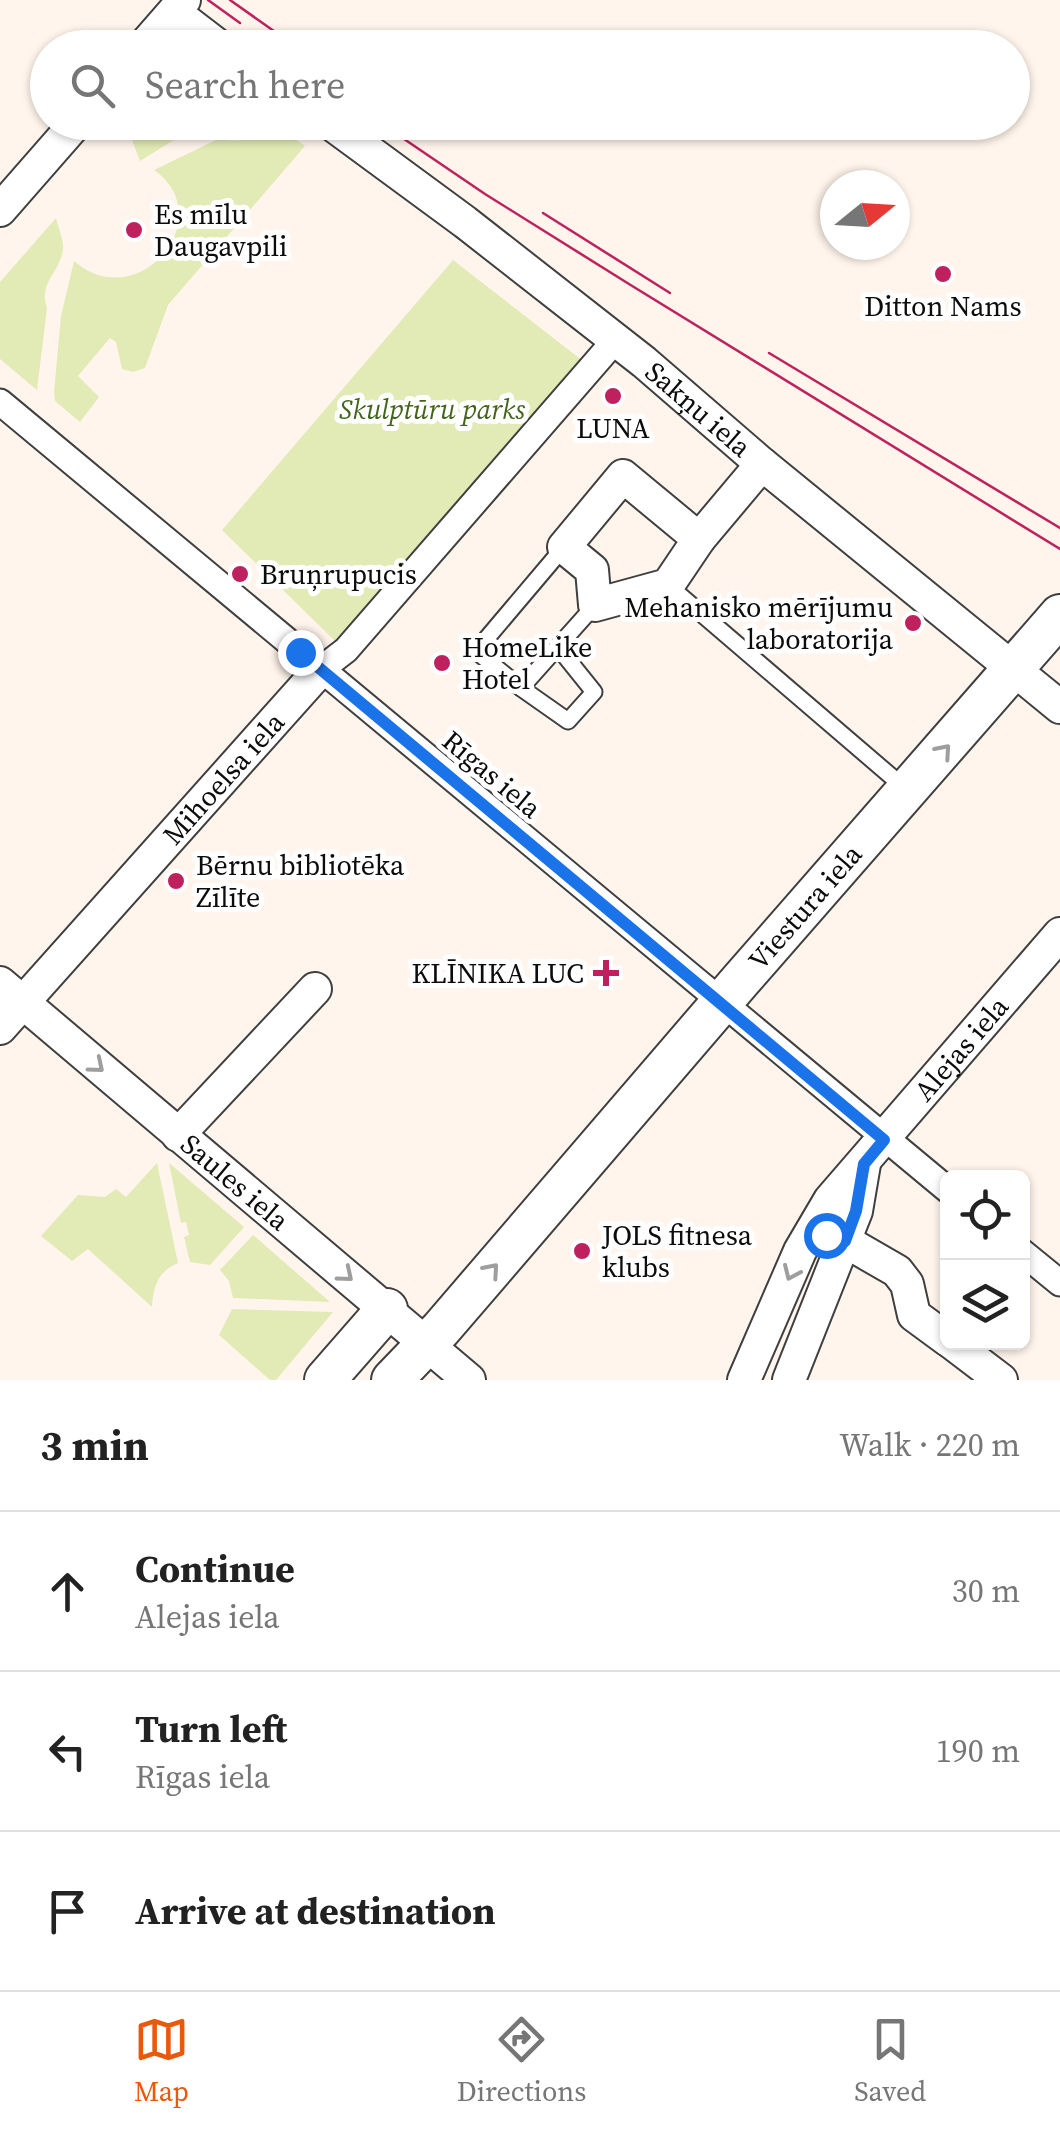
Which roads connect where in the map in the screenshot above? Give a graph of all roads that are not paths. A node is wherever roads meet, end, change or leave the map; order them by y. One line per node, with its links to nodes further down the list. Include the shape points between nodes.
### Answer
1 (179, 6): 2 (street); 3 (street)
2 (158, 30)
3 (203, 30)
4 (61, 140): 6 (street)
5 (353, 140): 9 (street, Sakņu iela, via 644,362)
6 (0, 210)
7 (605, 352): 16 (street, Mihoelsa iela, via 346,650)
8 (0, 402): 16 (street, Rīgas iela)
9 (762, 464): 10 (street); 17 (street, Sakņu iela)
10 (699, 539): 11 (street, via 623,476); 12 (street)
11 (564, 547): 13 (street, via 592,570); 18 (lane, via 476,651)
12 (668, 585): 13 (street); 20 (lane)
13 (595, 605): 15 (lane)
14 (1060, 615): 17 (street, Viestura iela)
15 (557, 646): 18 (lane); 18 (lane, via 594,692 568,721)
16 (320, 670): 23 (street, Mihoelsa iela); 24 (street, Rīgas iela)
17 (1014, 670): 19 (street, Sakņu iela); 20 (street, Viestura iela, one-way to 17)
18 (521, 688)
19 (1060, 706)
20 (909, 791): 24 (street, Viestura iela)
21 (1060, 934): 27 (street, Alejas iela)
22 (315, 988): 26 (street)
23 (12, 993): 25 (street, Mihoelsa iela); 26 (street, Saules iela, one-way to 26)
24 (720, 1004): 27 (street, Rīgas iela); 34 (street, Viestura iela, one-way to 24)
25 (0, 1028)
26 (178, 1136): 32 (street, Saules iela, one-way to 32)
27 (874, 1152): 28 (street, Rīgas iela); 29 (street, via 856,1211); 39 (street, Alejas iela, one-way to 39, via 830,1200 800,1250)
28 (940, 1186)
29 (836, 1238): 33 (street, via 897,1271 914,1314); 40 (street)
30 (1030, 1259): 31 (street)
31 (1060, 1283)
32 (387, 1309): 34 (street, Saules iela); 36 (street)
33 (940, 1334)
34 (428, 1343): 37 (street, Viestura iela); 38 (street, Saules iela)
35 (961, 1350): 41 (street)
36 (325, 1380)
37 (392, 1380)
38 (470, 1380)
39 (744, 1380)
40 (789, 1380)
41 (1001, 1380)

